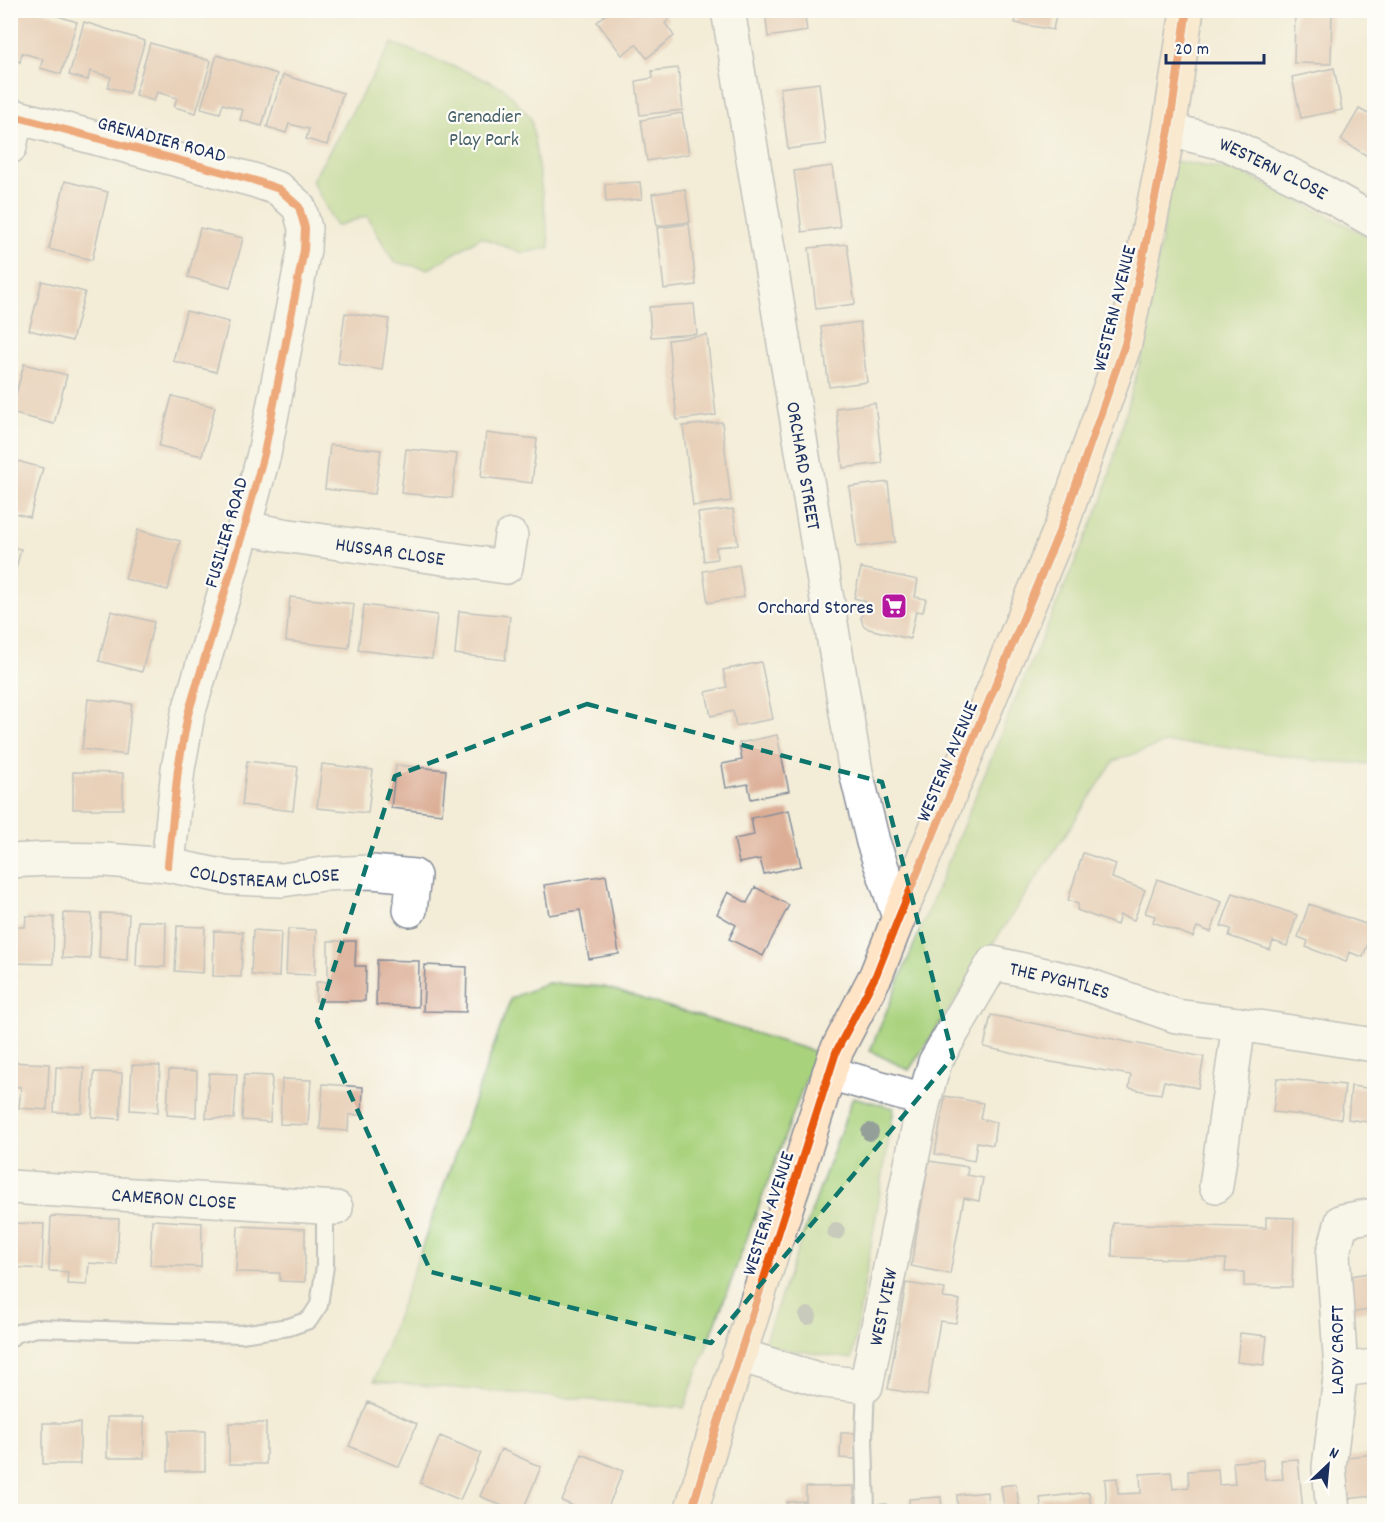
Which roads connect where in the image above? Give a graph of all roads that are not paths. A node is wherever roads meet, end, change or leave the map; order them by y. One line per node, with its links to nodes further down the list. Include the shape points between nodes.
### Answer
1 (728, 10): 12 (street, ORCHARD STREET, via 856,772 873,842)
2 (1187, 10): 4 (street, WESTERN AVENUE)
3 (12, 126): 5 (street, GRENADIER ROAD, via 253,180 279,189)
4 (1168, 130): 6 (street, WESTERN CLOSE, via 1228,144); 12 (street, WESTERN AVENUE, via 1125,344 1062,525)
5 (299, 207): 7 (street, FUSILIER ROAD, via 305,228 304,250 264,454)
6 (1374, 222)
7 (244, 528): 8 (street, HUSSAR CLOSE, via 506,567); 10 (street, FUSILIER ROAD, via 188,714)
8 (510, 536)
9 (10, 861): 10 (street, COLDSTREAM CLOSE, via 106,860)
10 (168, 866): 11 (street, COLDSTREAM CLOSE, via 231,878 282,880 372,872 414,876)
11 (410, 910)
12 (899, 917): 15 (street, WESTERN AVENUE)
13 (1239, 1024): 14 (street, THE PYGHTLES); 16 (street, THE PYGHTLES, via 1176,1016 1085,984 993,963 935,1062); 17 (street)
14 (1374, 1045)
15 (829, 1073): 16 (street); 22 (street, WESTERN AVENUE)
16 (924, 1100): 25 (street, WEST VIEW)
17 (1216, 1186)
18 (10, 1187): 19 (street, CAMERON CLOSE)
19 (331, 1208): 21 (lane, via 319,1305 309,1320 289,1328 241,1334 37,1328 14,1334)
20 (1374, 1215): 24 (street, LADY CROFT, via 1342,1221 1333,1254)
21 (10, 1339)
22 (739, 1355): 25 (street, via 824,1381); 26 (street, WESTERN AVENUE)
23 (1374, 1366): 24 (street)
24 (1341, 1370): 28 (street, LADY CROFT, via 1329,1467)
25 (866, 1386): 27 (lane)
26 (691, 1512)
27 (866, 1512)
28 (1333, 1512)

